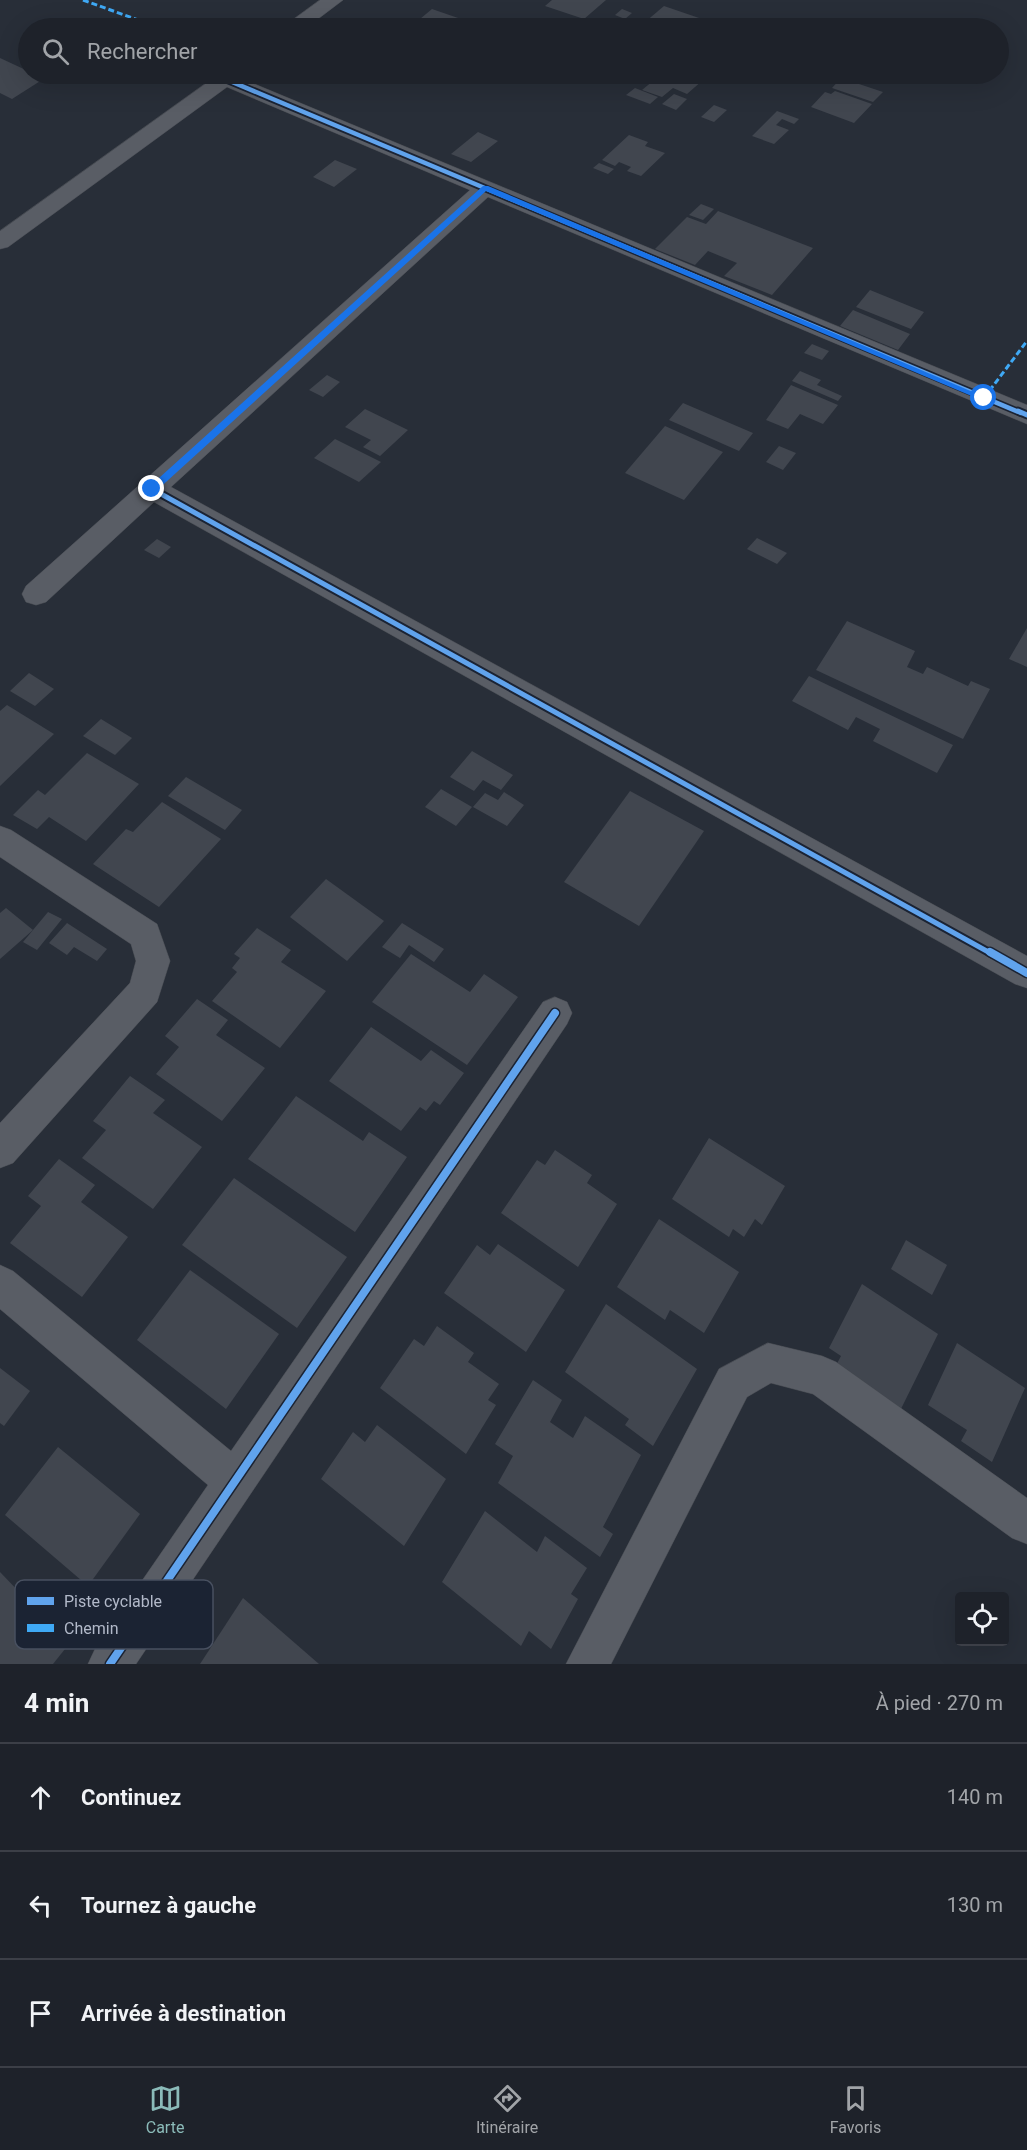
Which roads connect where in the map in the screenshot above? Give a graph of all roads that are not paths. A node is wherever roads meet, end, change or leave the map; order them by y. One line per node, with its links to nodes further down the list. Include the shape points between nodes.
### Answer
1 (333, 0): 2 (street)
2 (308, 18)
3 (218, 84): 6 (street)
4 (247, 84): 5 (street)
5 (485, 188): 7 (street); 8 (street)
6 (0, 242)
7 (1027, 416)
8 (152, 489): 9 (street); 11 (street)
9 (36, 594)
10 (0, 840): 13 (street, via 145,935 153,961 146,991)
11 (1027, 973)
12 (555, 1013): 15 (street)
13 (0, 1150)
14 (0, 1284): 15 (street)
15 (234, 1480): 17 (street)
16 (1027, 1523): 20 (street, via 822,1376 768,1363 733,1383)
17 (167, 1580)
18 (120, 1649): 19 (street)
19 (110, 1664)
20 (588, 1664)

